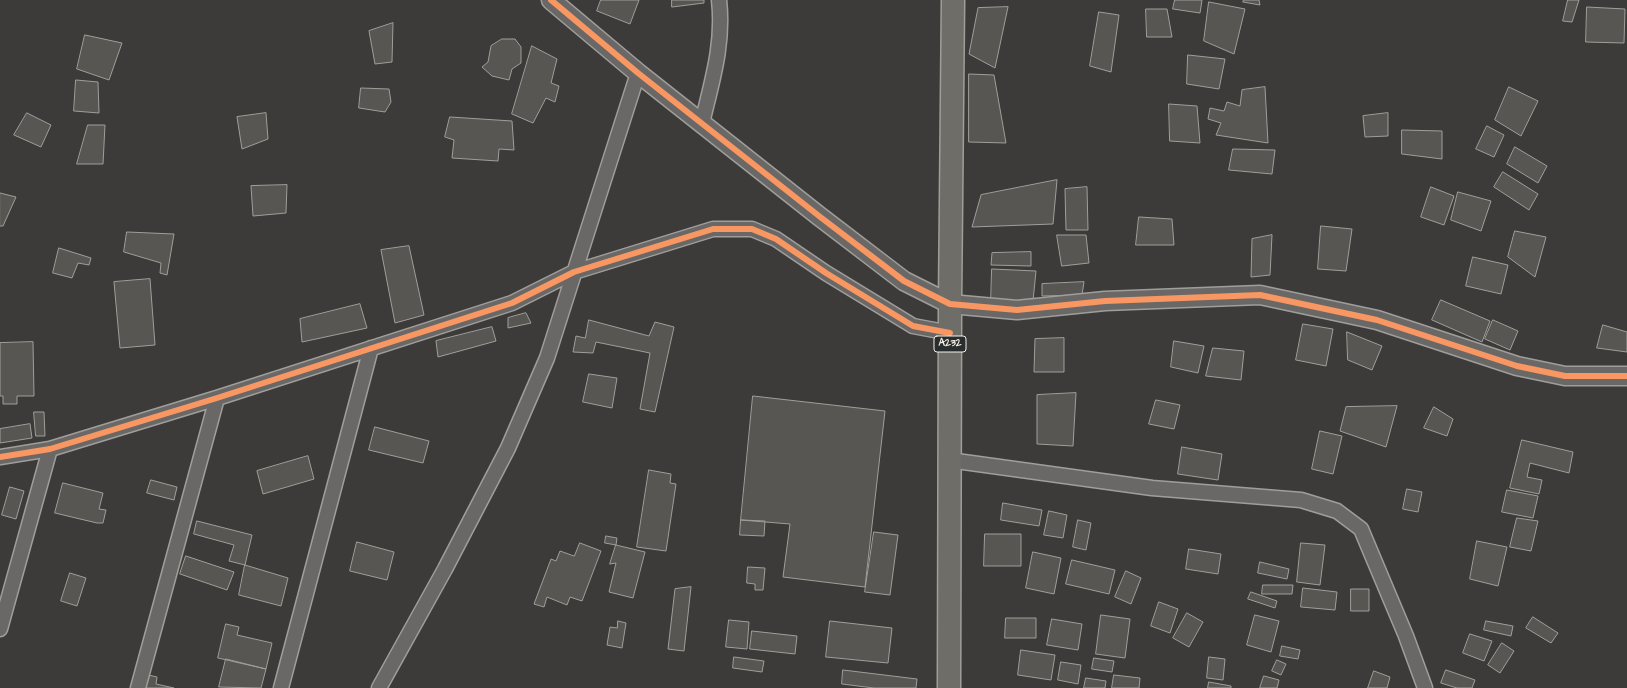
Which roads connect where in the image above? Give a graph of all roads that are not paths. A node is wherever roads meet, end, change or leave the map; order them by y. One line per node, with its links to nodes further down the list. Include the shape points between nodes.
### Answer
1 (551, 0): 4 (street)
2 (719, 0): 5 (street, via 721,21 718,62)
3 (956, 1): 7 (main road, A232)
4 (638, 72): 5 (street); 6 (street)
5 (702, 123): 7 (street, via 904,281)
6 (574, 272): 8 (street, via 713,229 752,229 776,239 913,326); 9 (street, via 512,303); 18 (street, via 547,358 508,448)
7 (950, 304): 8 (main road, A232); 10 (street, via 1017,310 1105,302 1260,295 1377,320 1517,366 1565,376)
8 (950, 333): 14 (main road, A232)
9 (371, 348): 11 (street); 17 (street)
10 (1627, 376)
11 (217, 398): 12 (street); 16 (street)
12 (50, 449): 13 (street); 15 (street)
13 (0, 457)
14 (949, 460): 19 (main road, A232); 20 (street, via 1152,488 1301,500 1337,511 1361,529)
15 (0, 629)
16 (138, 688)
17 (282, 688)
18 (380, 688)
19 (948, 688)
20 (1425, 688)

